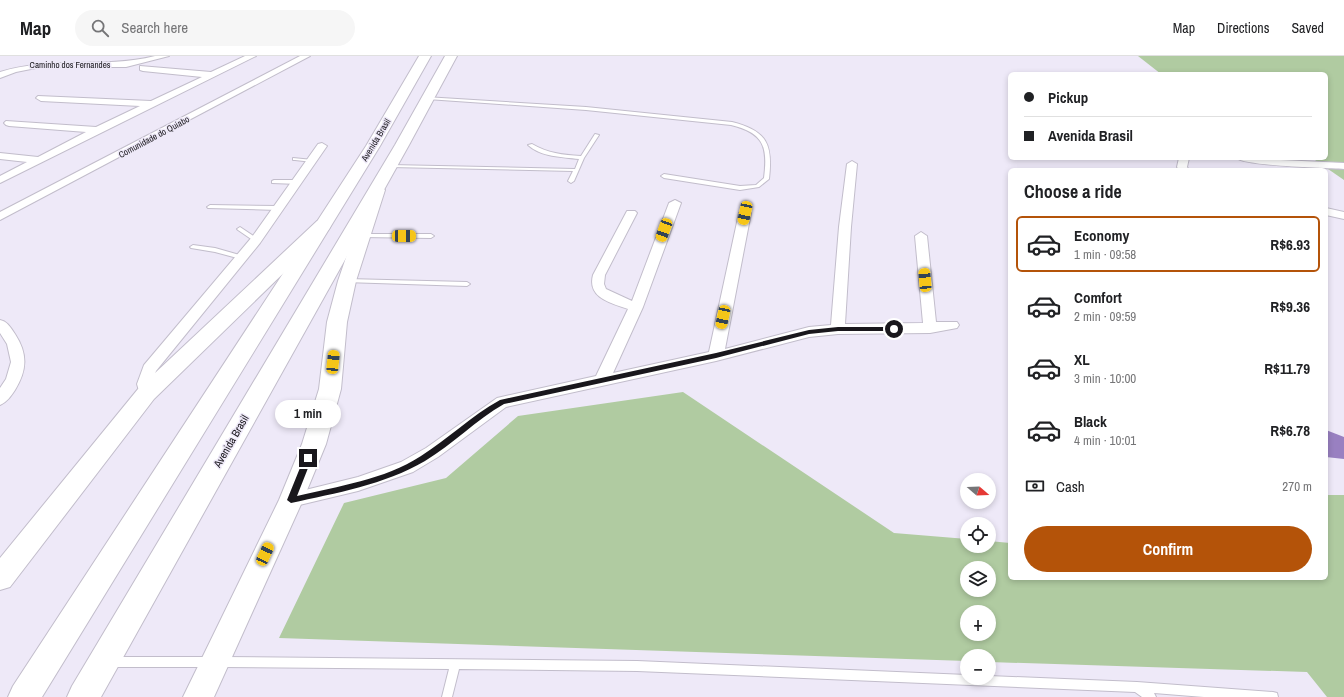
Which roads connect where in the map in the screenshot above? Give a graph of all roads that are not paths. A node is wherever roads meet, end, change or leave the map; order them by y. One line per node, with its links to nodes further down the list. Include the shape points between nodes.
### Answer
1 (165, 56): 7 (street, Caminho dos Fernandes, via 116,65 25,66)
2 (252, 56): 8 (street)
3 (306, 56): 39 (street, Comunidade do Quiabo)
4 (425, 56): 40 (highway, Avenida Brasil)
5 (451, 56): 10 (highway, Avenida Brasil)
6 (143, 68): 8 (street)
7 (0, 75)
8 (213, 75): 11 (street)
9 (41, 98): 11 (street)
10 (427, 98): 26 (highway, Avenida Brasil); 27 (lane, via 619,111 732,124 756,133 766,147 766,179 757,186 740,188)
11 (153, 104): 13 (street)
12 (8, 124): 13 (street)
13 (98, 130): 20 (street)
14 (597, 135): 18 (lane)
15 (530, 145): 18 (lane, via 549,155)
16 (322, 146): 22 (street)
17 (0, 156): 20 (street)
18 (582, 158): 25 (lane)
19 (295, 159): 22 (lane)
20 (40, 160): 28 (street)
21 (1255, 160): 24 (street)
22 (312, 161): 31 (street)
23 (852, 164): 54 (street)
24 (1344, 166)
25 (575, 170): 26 (lane); 29 (lane)
26 (384, 176): 42 (street, Avenida Brasil); 61 (highway, Avenida Brasil)
27 (664, 176)
28 (0, 180)
29 (571, 181)
30 (274, 182): 31 (lane)
31 (298, 182): 34 (street)
32 (675, 203): 50 (street)
33 (210, 206): 34 (lane)
34 (278, 208): 45 (street)
35 (1328, 212): 38 (street)
36 (631, 213): 50 (street, via 599,275 597,284 600,291 608,296)
37 (745, 213): 55 (street)
38 (1344, 216)
39 (0, 217)
40 (325, 223): 57 (street, Avenida Brasil); 65 (highway, Avenida Brasil)
41 (240, 229): 45 (lane)
42 (363, 236): 43 (lane); 48 (street, Avenida Brasil)
43 (431, 236)
44 (921, 236): 53 (street)
45 (256, 240): 47 (street)
46 (193, 247): 47 (lane)
47 (242, 257): 57 (street, via 149,369 144,378)
48 (346, 282): 49 (lane); 59 (street, Avenida Brasil, via 330,389 314,444)
49 (467, 284)
50 (636, 307): 56 (street)
51 (0, 324): 58 (street, via 17,350 19,364 12,385)
52 (952, 325): 53 (street)
53 (930, 328): 54 (street)
54 (838, 329): 55 (street, via 809,332)
55 (716, 356): 56 (street)
56 (602, 380): 59 (street, via 502,402 423,458 402,469 365,483)
57 (146, 394): 60 (street, Avenida Brasil)
58 (0, 399)
59 (291, 500): 62 (street, Avenida Brasil)
60 (0, 578)
61 (103, 662): 62 (lane); 66 (highway, Avenida Brasil)
62 (214, 662): 63 (lane); 67 (street, Avenida Brasil)
63 (455, 664): 64 (lane, via 637,666); 68 (lane)
64 (1137, 687): 69 (lane); 70 (lane)
65 (24, 697)
66 (83, 697)
67 (198, 697)
68 (447, 697)
69 (1151, 697)
70 (1273, 697)

